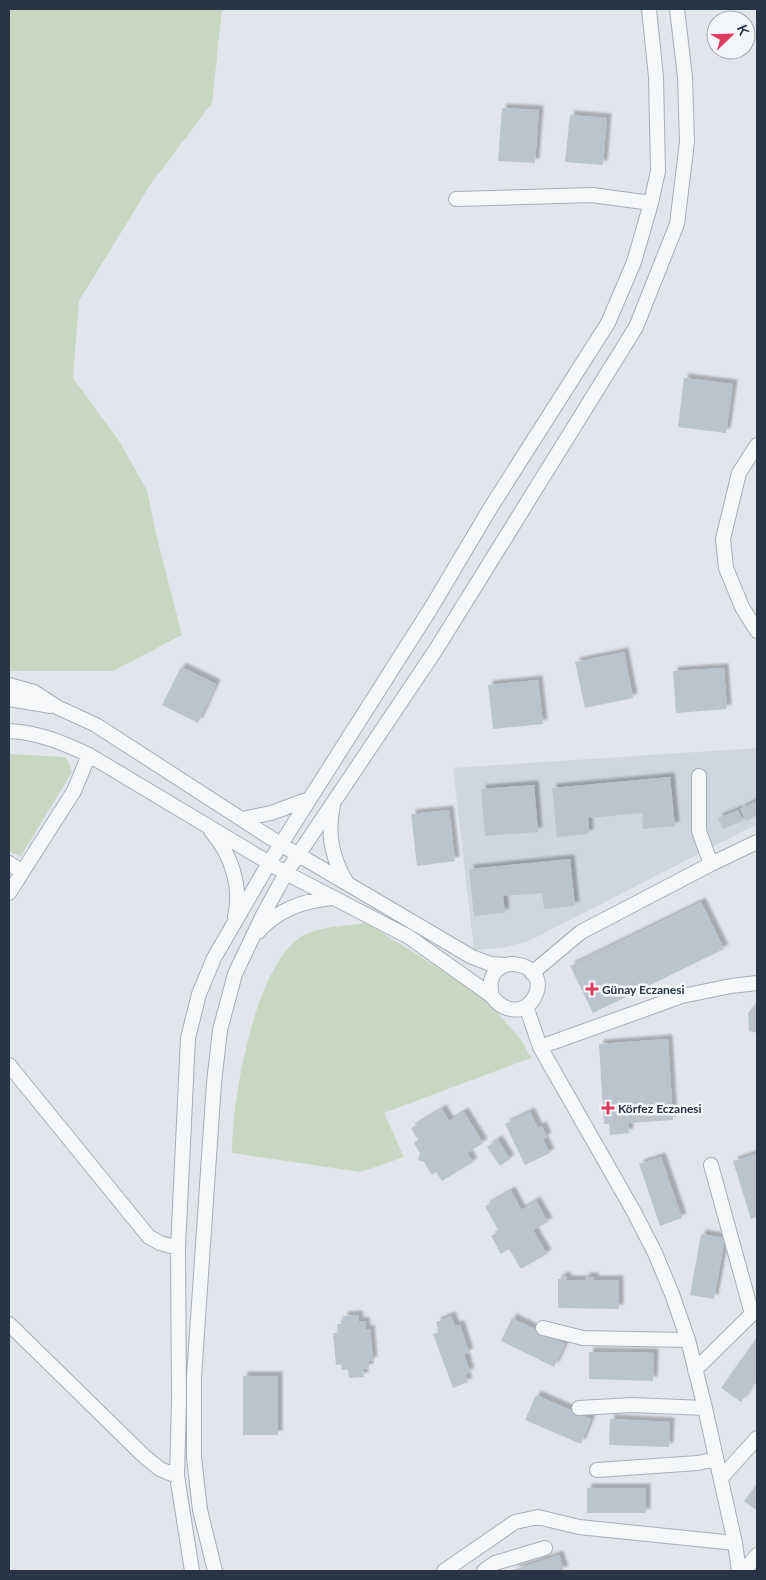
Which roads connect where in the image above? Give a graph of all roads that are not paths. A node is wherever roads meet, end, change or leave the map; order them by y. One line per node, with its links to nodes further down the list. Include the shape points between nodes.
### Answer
1 (649, 9): 4 (street, via 656,78 658,149 658,171)
2 (677, 9): 14 (street, via 685,77 687,142 677,224 636,326 436,648)
3 (456, 199): 4 (street, via 592,195)
4 (651, 203): 13 (street, via 634,262 608,324)
5 (757, 445): 6 (street, via 739,473 723,539 726,568 742,607)
6 (757, 631)
7 (9, 684): 9 (street, via 34,692)
8 (9, 699): 9 (street)
9 (57, 707): 15 (street, via 96,725)
10 (9, 731): 11 (street, via 40,736)
11 (89, 754): 16 (street); 23 (street, via 74,790)
12 (699, 776): 22 (street, via 699,831)
13 (309, 799): 15 (street, via 271,813); 18 (street)
14 (335, 799): 19 (street); 25 (street, via 330,824 333,849 336,862)
15 (242, 819): 18 (street)
16 (199, 820): 21 (street); 28 (street, via 215,836 232,866 237,889)
17 (757, 842): 22 (street)
18 (280, 844): 19 (street); 21 (street)
19 (298, 854): 24 (street); 25 (street)
20 (9, 863): 23 (street)
21 (269, 863): 24 (street); 28 (street)
22 (711, 864): 31 (street, via 580,932)
23 (22, 872): 26 (street)
24 (286, 873): 27 (street); 29 (street)
25 (349, 885): 30 (street, via 472,957 491,964)
26 (9, 893)
27 (334, 898): 29 (street, via 311,900 289,908 262,927); 33 (street, via 409,937)
28 (234, 924): 38 (street, via 214,958 199,994 188,1038)
29 (249, 945): 56 (street, via 236,974 220,1030 194,1377 194,1457 200,1510)
30 (506, 964): 31 (street, via 520,964); 33 (street, via 491,980)
31 (532, 973): 34 (street, via 536,979 536,994)
32 (757, 983): 35 (street, via 682,996)
33 (492, 996): 34 (street, via 511,1010)
34 (526, 1006): 35 (street)
35 (540, 1047): 41 (street, via 655,1253)
36 (9, 1065): 38 (street, via 150,1237)
37 (711, 1165): 42 (street, via 752,1314)
38 (178, 1248): 48 (street)
39 (9, 1324): 48 (street, via 145,1457 160,1469)
40 (543, 1328): 41 (street, via 583,1338)
41 (688, 1340): 42 (street)
42 (695, 1370): 44 (street)
43 (579, 1408): 44 (street, via 632,1405)
44 (705, 1408): 46 (street)
45 (757, 1438): 49 (street)
46 (716, 1459): 47 (street); 49 (street)
47 (597, 1470)
48 (177, 1476): 55 (street)
49 (721, 1478): 51 (street)
50 (486, 1542): 51 (street, via 515,1522 538,1517 579,1527); 54 (street); 57 (street)
51 (736, 1542): 58 (street)
52 (545, 1548): 54 (street)
53 (757, 1555): 59 (street)
54 (492, 1569)
55 (192, 1571)
56 (215, 1571)
57 (444, 1571)
58 (739, 1571)
59 (744, 1571)

